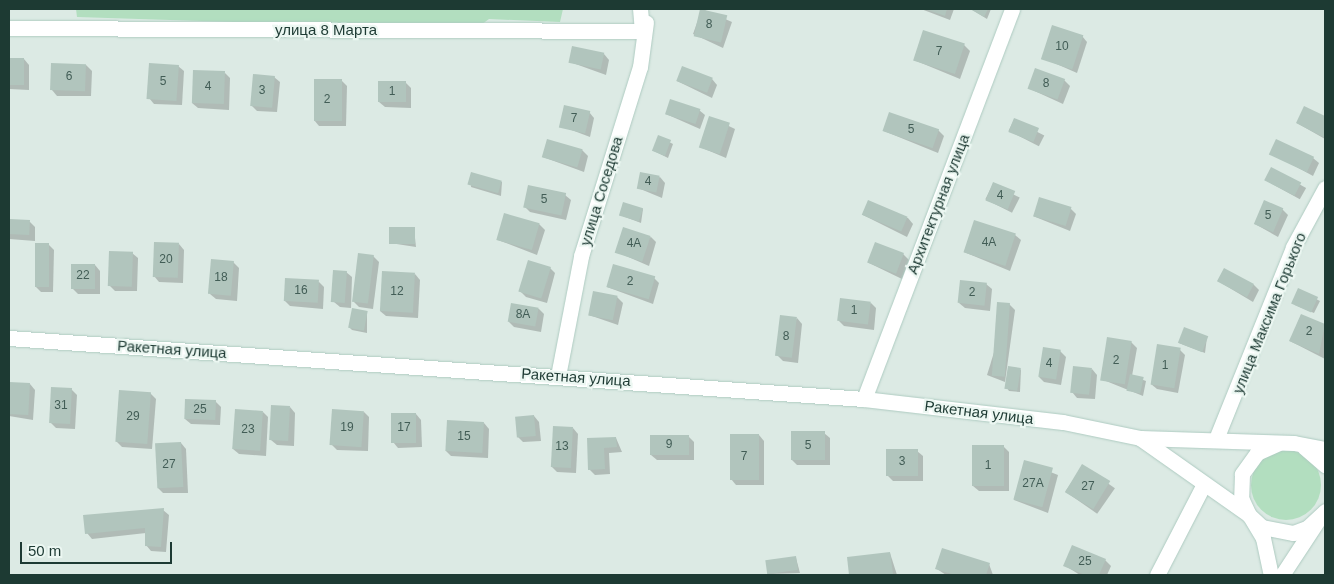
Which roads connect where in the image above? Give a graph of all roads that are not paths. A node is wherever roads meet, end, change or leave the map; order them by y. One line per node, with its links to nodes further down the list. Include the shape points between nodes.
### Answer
1 (640, 9): 5 (street)
2 (650, 9): 5 (street, улица Соседова)
3 (1012, 9): 9 (street, Архитектурная улица)
4 (9, 28): 5 (street, улица 8 Марта)
5 (642, 31): 8 (street, улица Соседова, via 640,67 581,256)
6 (1325, 188): 11 (street, улица Максима Горького, via 1293,247)
7 (9, 338): 8 (street, Ракетная улица)
8 (558, 376): 9 (street, Ракетная улица)
9 (864, 399): 10 (street, Ракетная улица, via 1063,422)
10 (1140, 438): 11 (street, Ракетная улица); 15 (street, Ракетная улица)
11 (1216, 439): 12 (street, Ракетная улица)
12 (1294, 443): 13 (street); 14 (street, via 1312,450); 16 (street, via 1274,444 1256,453 1242,474 1241,498)
13 (1325, 449)
14 (1325, 465)
15 (1204, 484): 16 (street, Ракетная улица); 18 (street)
16 (1249, 515): 17 (street, Ракетная улица, via 1262,527 1279,533 1293,533); 19 (street, via 1263,538)
17 (1323, 515): 20 (street)
18 (1157, 575)
19 (1271, 575)
20 (1282, 575)

